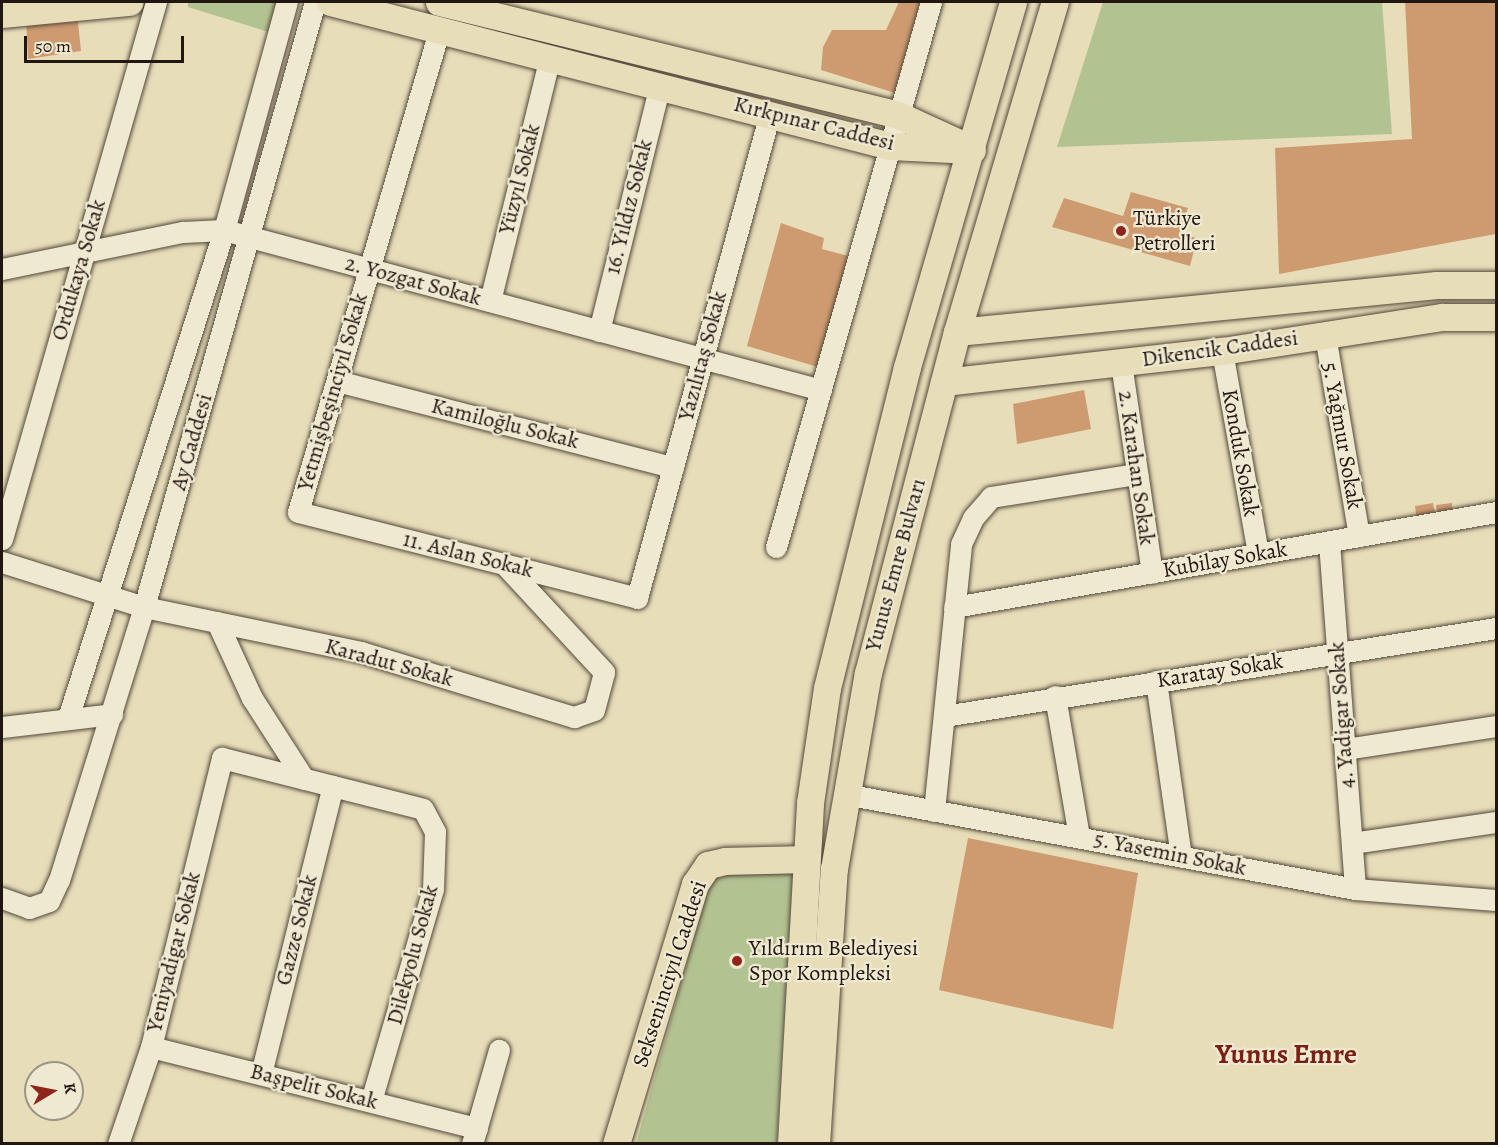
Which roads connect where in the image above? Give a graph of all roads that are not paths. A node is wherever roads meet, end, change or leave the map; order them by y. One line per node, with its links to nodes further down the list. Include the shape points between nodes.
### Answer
1 (129, 2): 10 (main road)
2 (156, 2): 21 (street, Ordukaya Sokak)
3 (287, 2): 19 (street, Ay Caddesi)
4 (315, 2): 20 (street, Ay Caddesi)
5 (330, 2): 11 (main road, Kırkpınar Caddesi)
6 (447, 2): 15 (main road, Kırkpınar Caddesi)
7 (931, 2): 15 (street)
8 (1013, 2): 17 (main road, Yunus Emre Bulvarı)
9 (1055, 2): 18 (main road, Yunus Emre Bulvarı)
10 (2, 14)
11 (439, 31): 12 (main road, Kırkpınar Caddesi); 23 (street, Yetmişbeşinciyıl Sokak)
12 (550, 57): 13 (main road, Kırkpınar Caddesi); 25 (street, Yüzyıl Sokak)
13 (660, 84): 14 (main road, Kırkpınar Caddesi); 27 (street, 16. Yıldız Sokak)
14 (770, 113): 16 (main road, Kırkpınar Caddesi); 31 (street, Yazılıtaş Sokak)
15 (898, 115): 16 (street); 17 (main road, Kırkpınar Caddesi)
16 (890, 146): 17 (main road, Kırkpınar Caddesi); 35 (street)
17 (972, 150): 18 (main road); 71 (main road, Yunus Emre Bulvarı, via 904,377 827,688)
18 (1007, 160): 28 (main road, Yunus Emre Bulvarı)
19 (224, 230): 20 (street, 2. Yozgat Sokak); 21 (street, 2. Yozgat Sokak, via 183,232); 49 (street, Ay Caddesi)
20 (251, 237): 23 (street, 2. Yozgat Sokak); 50 (street, Ay Caddesi)
21 (84, 252): 22 (street, 2. Yozgat Sokak); 41 (street, Ordukaya Sokak)
22 (2, 269)
23 (369, 269): 25 (street, 2. Yozgat Sokak); 33 (street, Yetmişbeşinciyıl Sokak)
24 (1497, 285): 28 (main road, Dikencik Caddesi, via 1437,285)
25 (490, 301): 27 (street, 2. Yozgat Sokak)
26 (1497, 317): 29 (main road, Dikencik Caddesi, via 1442,317)
27 (599, 331): 31 (street, 2. Yozgat Sokak)
28 (957, 332): 34 (main road, Yunus Emre Bulvarı)
29 (1325, 335): 30 (main road, Dikencik Caddesi); 40 (street, 5. Yağmur Sokak)
30 (1222, 351): 32 (main road, Dikencik Caddesi); 44 (street, Konduk Sokak)
31 (702, 358): 35 (street, 2. Yozgat Sokak); 36 (street, Yazılıtaş Sokak)
32 (1121, 363): 34 (main road, Dikencik Caddesi); 37 (street, 2. Karahan Sokak)
33 (337, 381): 36 (street, Kamiloğlu Sokak); 38 (street, Yetmişbeşinciyıl Sokak)
34 (944, 382): 65 (main road, Yunus Emre Bulvarı, via 868,673)
35 (821, 390): 43 (street)
36 (673, 467): 48 (street, Yazılıtaş Sokak)
37 (1137, 474): 47 (street, 2. Karahan Sokak); 51 (street, via 991,497 961,544)
38 (298, 512): 46 (street, 11. Aslan Sokak)
39 (1497, 512): 40 (street, Kubilay Sokak)
40 (1359, 536): 42 (street, Kubilay Sokak)
41 (2, 539)
42 (1329, 542): 44 (street, Kubilay Sokak); 54 (street, 4. Yadigar Sokak)
43 (776, 547)
44 (1258, 554): 47 (street, Kubilay Sokak)
45 (2, 562): 49 (street, Karadut Sokak)
46 (504, 564): 48 (street, 11. Aslan Sokak); 52 (street, Karadut Sokak, via 604,672 594,710 574,717 361,652)
47 (1152, 573): 51 (street, Kubilay Sokak)
48 (637, 598)
49 (110, 599): 50 (street, Karadut Sokak); 59 (street, Ay Caddesi)
50 (144, 607): 52 (street, Karadut Sokak); 57 (street, Ay Caddesi)
51 (954, 607): 58 (street)
52 (217, 622): 63 (street, via 252,698)
53 (1497, 628): 54 (street, Karatay Sokak)
54 (1338, 653): 55 (street, Karatay Sokak); 62 (street, 4. Yadigar Sokak)
55 (1156, 681): 56 (street, Karatay Sokak); 70 (street)
56 (1055, 696): 58 (street, Karatay Sokak); 68 (street)
57 (112, 714): 59 (street); 73 (street, Ay Caddesi, via 49,901 29,908)
58 (944, 716): 66 (street)
59 (68, 718): 61 (street)
60 (1497, 726): 62 (street)
61 (2, 727)
62 (1345, 749): 69 (street, 4. Yadigar Sokak)
63 (304, 778): 64 (street); 75 (street, Yeniyadigar Sokak, via 222,758)
64 (333, 786): 77 (street, Gazze Sokak); 78 (street, Dilekyolu Sokak, via 423,809 435,832 433,889)
65 (845, 794): 66 (street, 5. Yasemin Sokak); 83 (main road, Yunus Emre Bulvarı)
66 (934, 811): 68 (street, 5. Yasemin Sokak)
67 (1497, 822): 69 (street)
68 (1079, 836): 70 (street, 5. Yasemin Sokak)
69 (1352, 843): 72 (street, 4. Yadigar Sokak)
70 (1181, 856): 72 (street, 5. Yasemin Sokak)
71 (806, 859): 81 (main road, Sekseninciyıl Caddesi, via 725,861 708,865 695,884); 82 (main road, Yunus Emre Bulvarı)
72 (1355, 889): 74 (street, 5. Yasemin Sokak)
73 (2, 898)
74 (1497, 900)
75 (151, 1047): 77 (street, Başpelit Sokak); 80 (street, Yeniyadigar Sokak)
76 (499, 1050): 79 (street)
77 (261, 1074): 78 (street, Başpelit Sokak)
78 (371, 1101): 79 (street, Başpelit Sokak)
79 (475, 1136)
80 (118, 1143)
81 (616, 1143)
82 (791, 1143)
83 (816, 1143)

